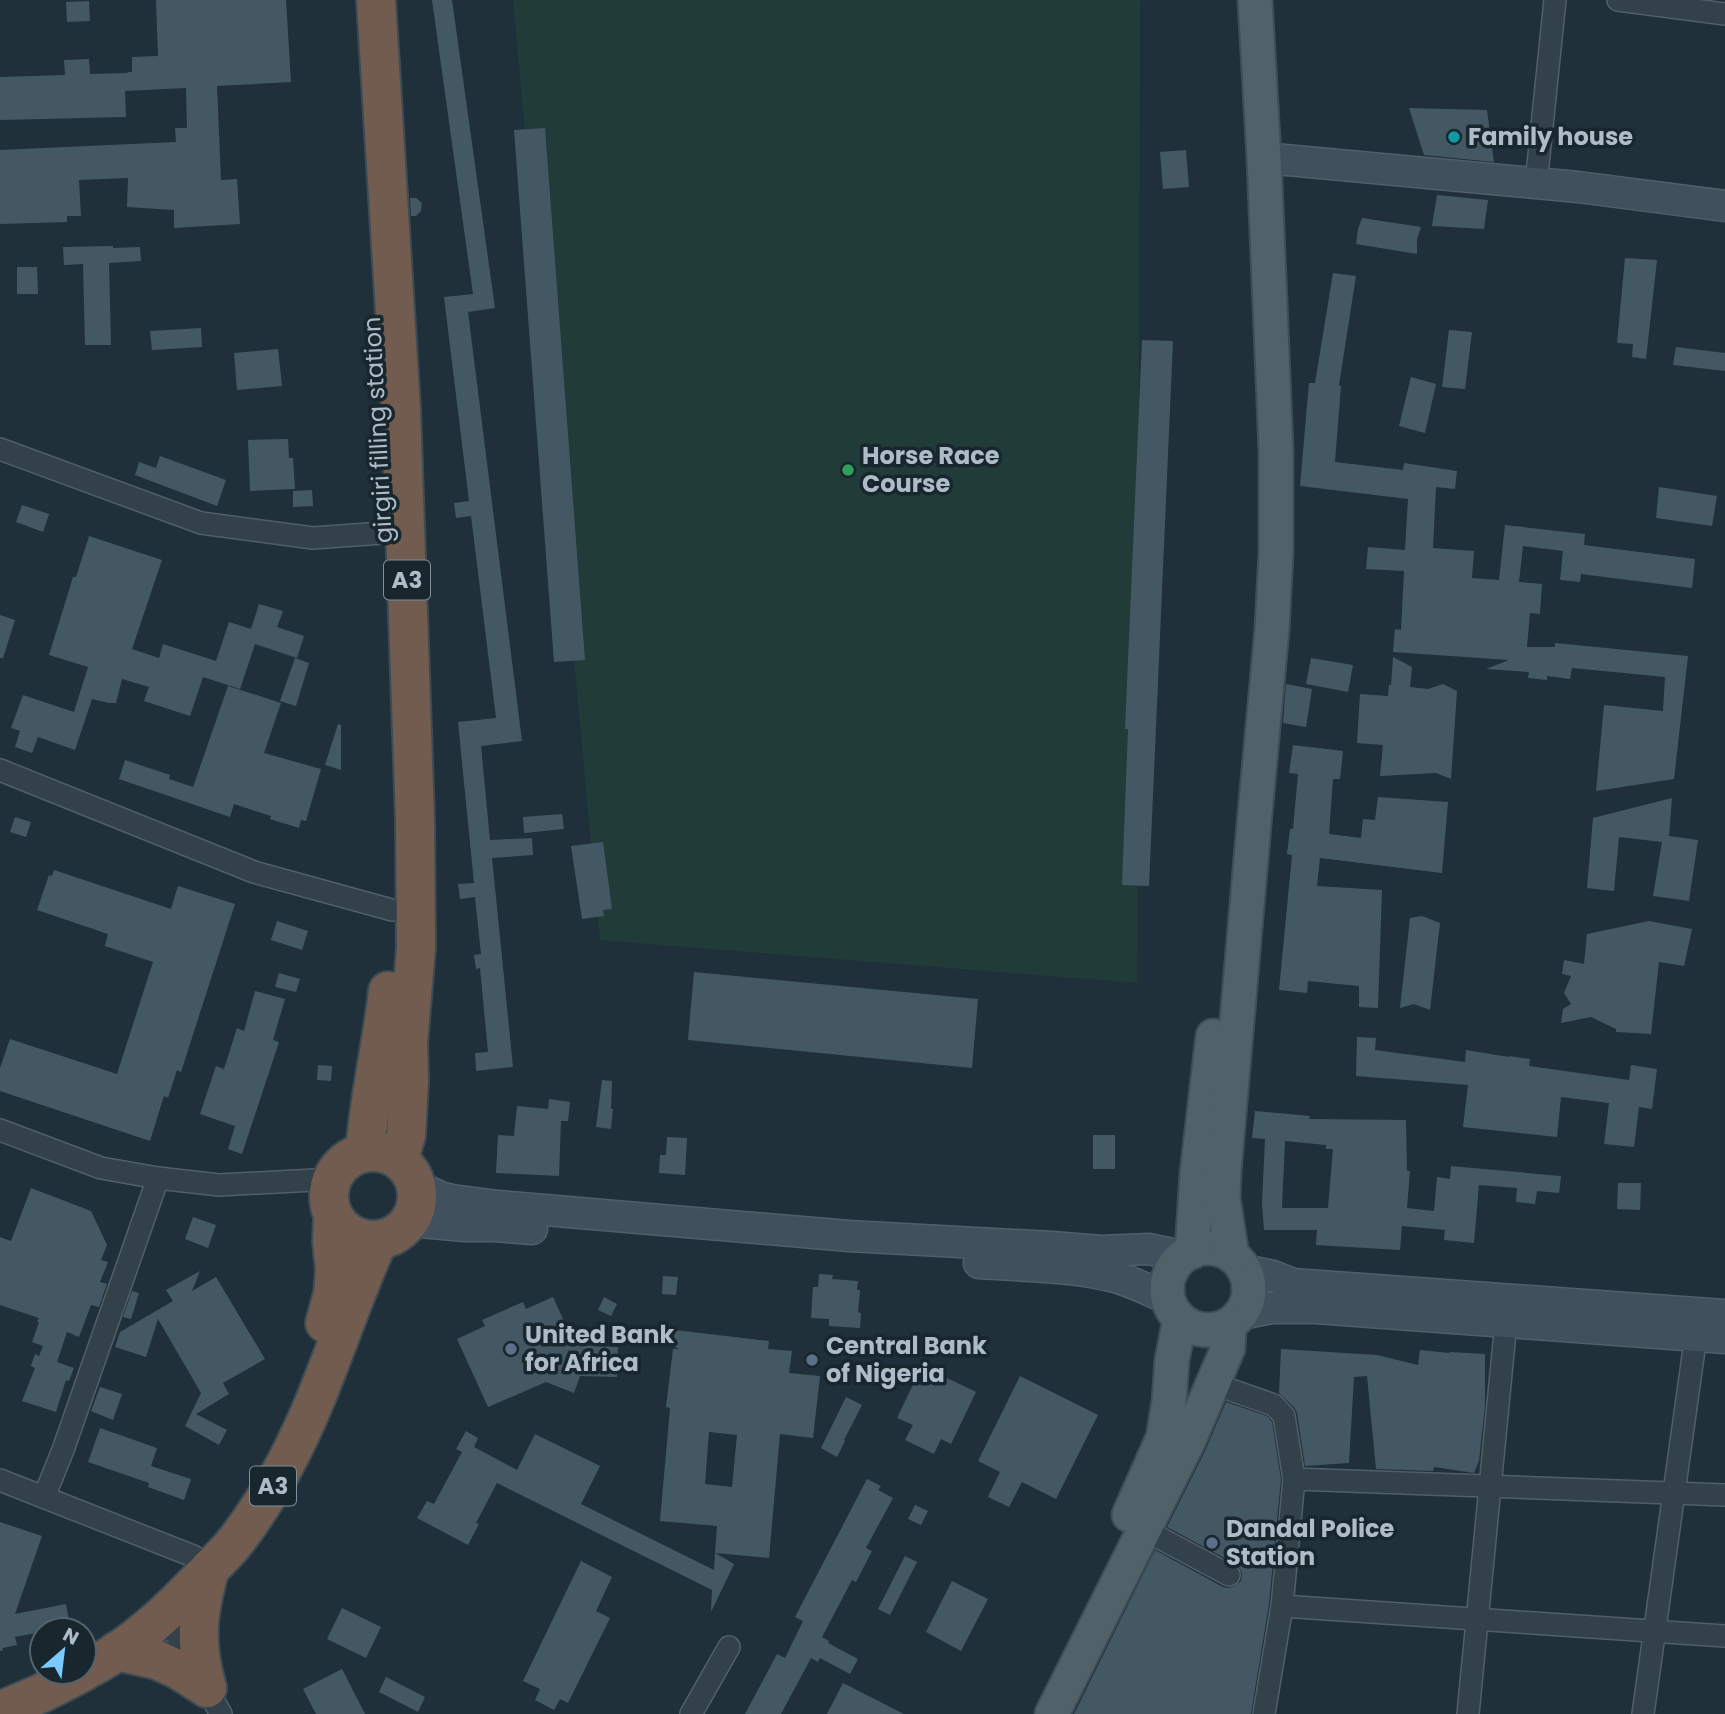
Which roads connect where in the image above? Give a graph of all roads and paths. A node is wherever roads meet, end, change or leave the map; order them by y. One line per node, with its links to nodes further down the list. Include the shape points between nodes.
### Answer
1 (352, 0): 12 (highway, girgiri filling station / A3)
2 (376, 0): 19 (highway, A3, via 401,410 415,820 408,1105)
3 (1237, 0): 15 (main road, via 1258,543 1233,852)
4 (1255, 0): 8 (main road)
5 (1555, 0): 9 (street)
6 (1618, 0): 7 (street)
7 (1725, 15)
8 (1264, 158): 9 (main road); 15 (main road, via 1276,552 1272,629)
9 (1536, 184): 10 (main road)
10 (1725, 206)
11 (0, 449): 12 (street, via 201,523 313,538)
12 (383, 533): 14 (highway, girgiri filling station / A3)
13 (0, 770): 14 (street, via 254,872)
14 (392, 910): 19 (highway, girgiri filling station / A3, via 388,994 367,1118)
15 (1227, 998): 22 (main road); 23 (main road, via 1223,1198)
16 (0, 1130): 17 (street, via 101,1168)
17 (158, 1178): 18 (street, via 219,1185); 35 (street)
18 (332, 1179): 19 (highway, via 348,1159); 20 (highway, A3, via 329,1205)
19 (398, 1179): 21 (highway, via 402,1230); 22 (main road, via 440,1197 498,1206 849,1236); 24 (main road, via 465,1226 1087,1271 1134,1284)
20 (333, 1218): 21 (highway, via 352,1236); 37 (highway, A3, via 333,1294 309,1370 287,1418)
21 (378, 1241): 37 (highway, A3, via 314,1401 271,1489 231,1547)
22 (1188, 1254): 23 (main road, via 1208,1249 1225,1252); 24 (main road, via 1172,1268 1167,1283)
23 (1238, 1263): 25 (main road, via 1293,1284); 26 (main road, via 1249,1284 1248,1300)
24 (1174, 1309): 26 (main road, via 1191,1327 1204,1330); 52 (main road, via 1163,1438)
25 (1725, 1315)
26 (1235, 1319): 27 (main road, via 1272,1308 1316,1308); 29 (main road)
27 (1506, 1322): 28 (main road); 32 (street)
28 (1711, 1337): 33 (street)
29 (1214, 1384): 30 (street, via 1274,1405 1284,1416); 36 (main road)
30 (1294, 1479): 32 (street); 39 (street)
31 (0, 1480): 35 (street)
32 (1491, 1486): 33 (street); 41 (street)
33 (1675, 1493): 34 (street); 42 (street)
34 (1725, 1494)
35 (44, 1497): 37 (street)
36 (1145, 1530): 38 (street); 53 (main road)
37 (201, 1562): 40 (highway, A3); 45 (highway, A3, via 128,1616); 49 (highway, via 200,1663)
38 (1229, 1575)
39 (1282, 1606): 41 (street); 54 (street)
40 (164, 1615): 45 (highway, A3, via 143,1634); 49 (street)
41 (1477, 1619): 42 (street); 55 (street)
42 (1655, 1631): 43 (street); 56 (street)
43 (1725, 1636)
44 (729, 1647): 51 (street)
45 (101, 1648): 49 (highway, via 144,1655 177,1669)
46 (28, 1677): 48 (highway)
47 (56, 1686): 50 (highway, A3)
48 (0, 1690)
49 (214, 1701)
50 (0, 1712)
51 (691, 1714)
52 (1031, 1714)
53 (1052, 1714)
54 (1264, 1714)
55 (1468, 1714)
56 (1643, 1714)

